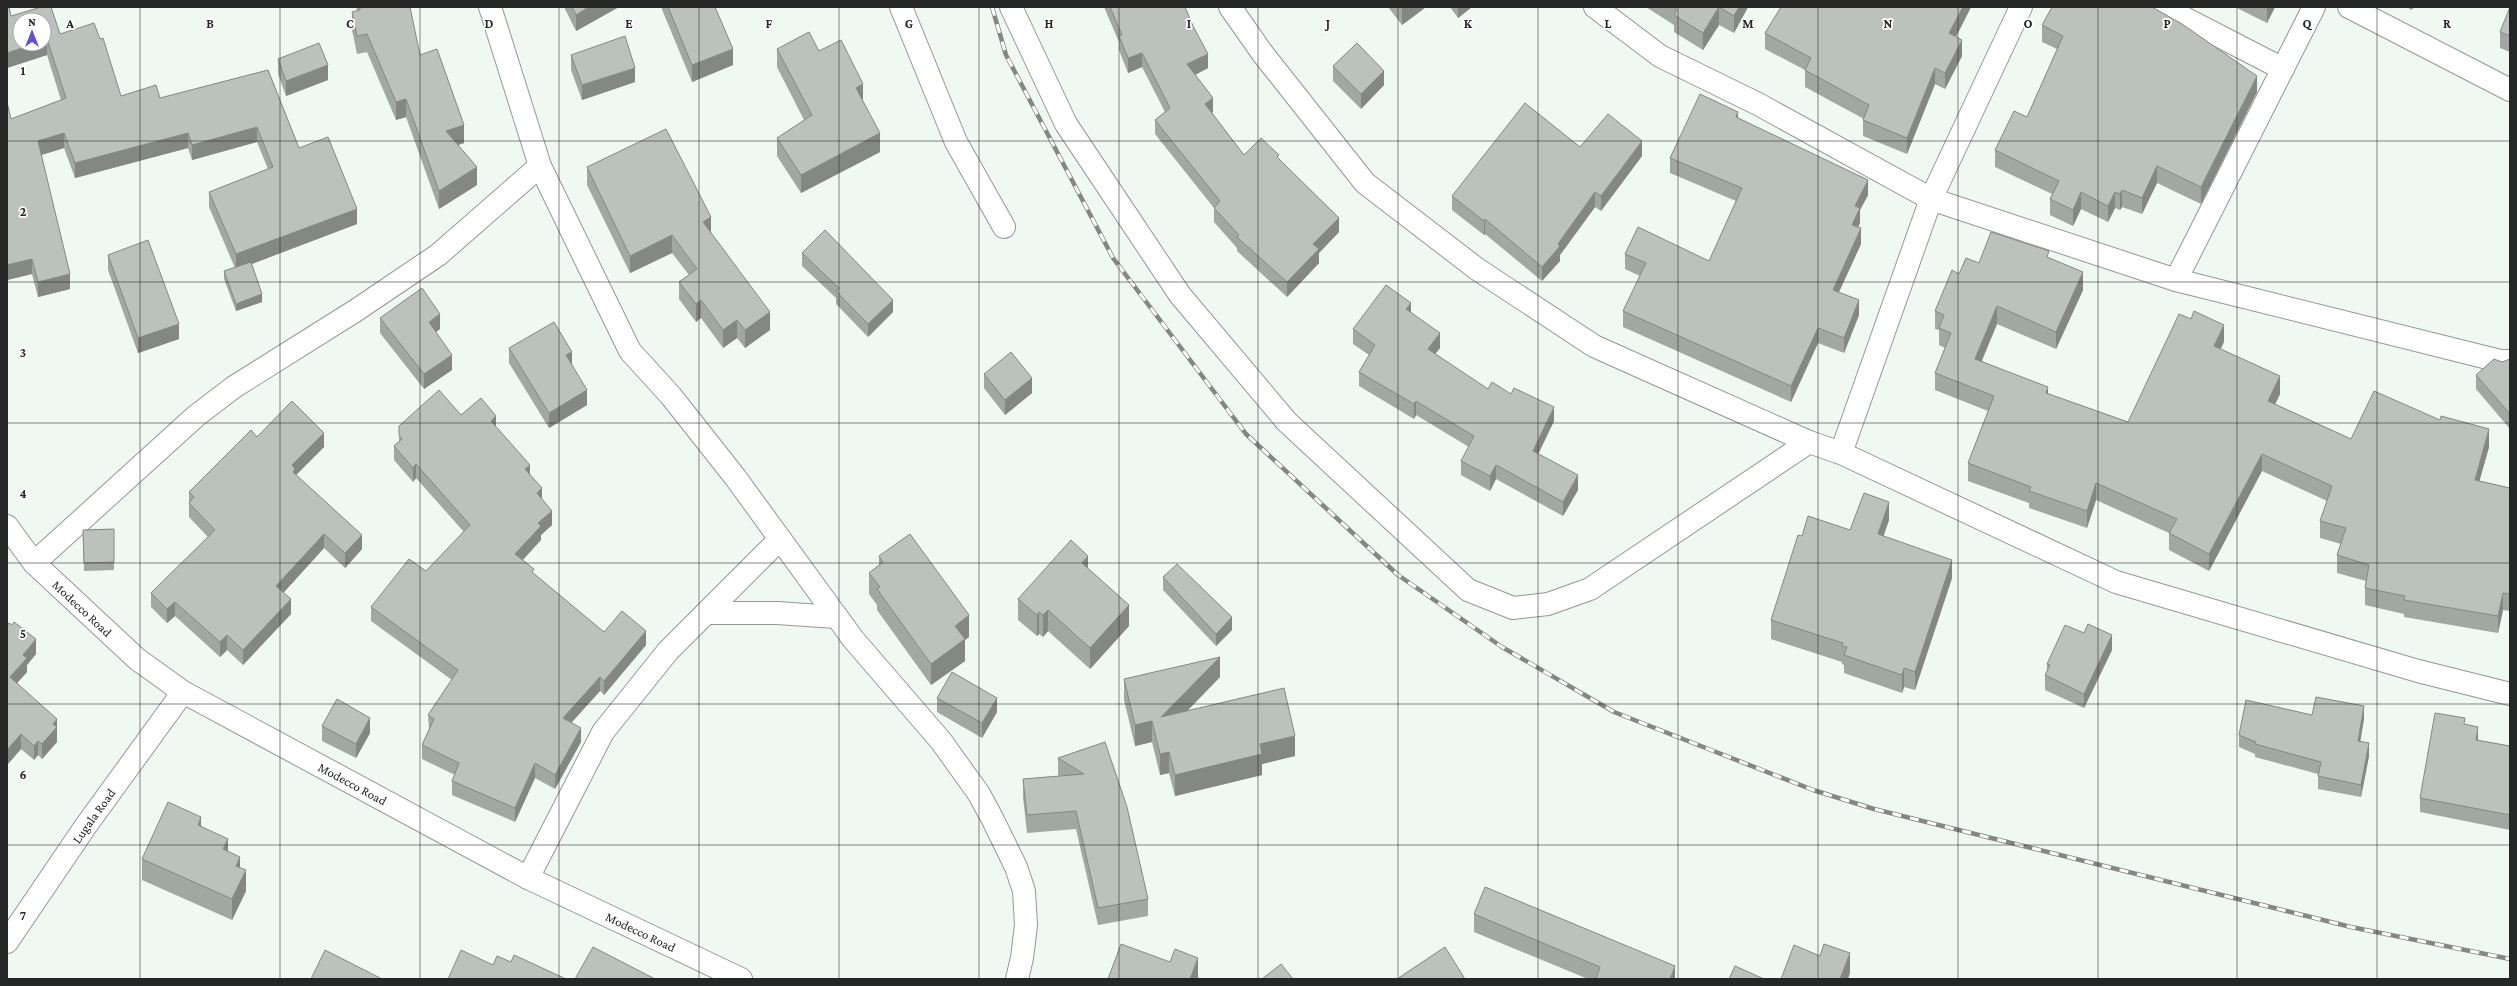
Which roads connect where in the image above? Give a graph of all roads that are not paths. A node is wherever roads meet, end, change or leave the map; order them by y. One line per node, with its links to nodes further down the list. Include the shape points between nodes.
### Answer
1 (490, 7): 12 (street)
2 (901, 7): 14 (street, via 956,142)
3 (1011, 7): 17 (street, via 1066,124 1180,295 1286,422 1468,590 1514,608 1548,604 1590,590)
4 (1230, 7): 17 (street, via 1263,54 1364,183 1477,268 1594,346)
5 (1595, 7): 13 (street, via 1660,56 1758,104)
6 (2021, 7): 13 (street)
7 (2163, 7): 10 (street)
8 (2314, 7): 10 (street)
9 (2348, 7): 11 (street)
10 (2283, 69): 15 (street)
11 (2510, 90)
12 (540, 166): 20 (street, via 630,350 671,396 735,477); 21 (street, via 438,255 234,387 196,416)
13 (1931, 199): 15 (street); 18 (street)
14 (1004, 227)
15 (2176, 280): 16 (street, via 2500,361)
16 (2510, 361)
17 (1810, 442): 18 (street)
18 (1841, 453): 25 (street, via 2116,582 2418,672)
19 (7, 526): 21 (street, Modecco Road)
20 (779, 540): 22 (street); 23 (street)
21 (34, 563): 24 (street, Modecco Road, via 137,658)
22 (706, 613): 23 (street, via 776,613); 26 (street, via 668,651 603,732)
23 (836, 617): 29 (street, via 941,740 979,794 993,820 1016,867 1024,891 1026,925)
24 (183, 692): 26 (street, Modecco Road); 27 (street, Lugala Road)
25 (2510, 694)
26 (528, 878): 28 (street, Modecco Road)
27 (7, 942)
28 (741, 979)
29 (1017, 979)

